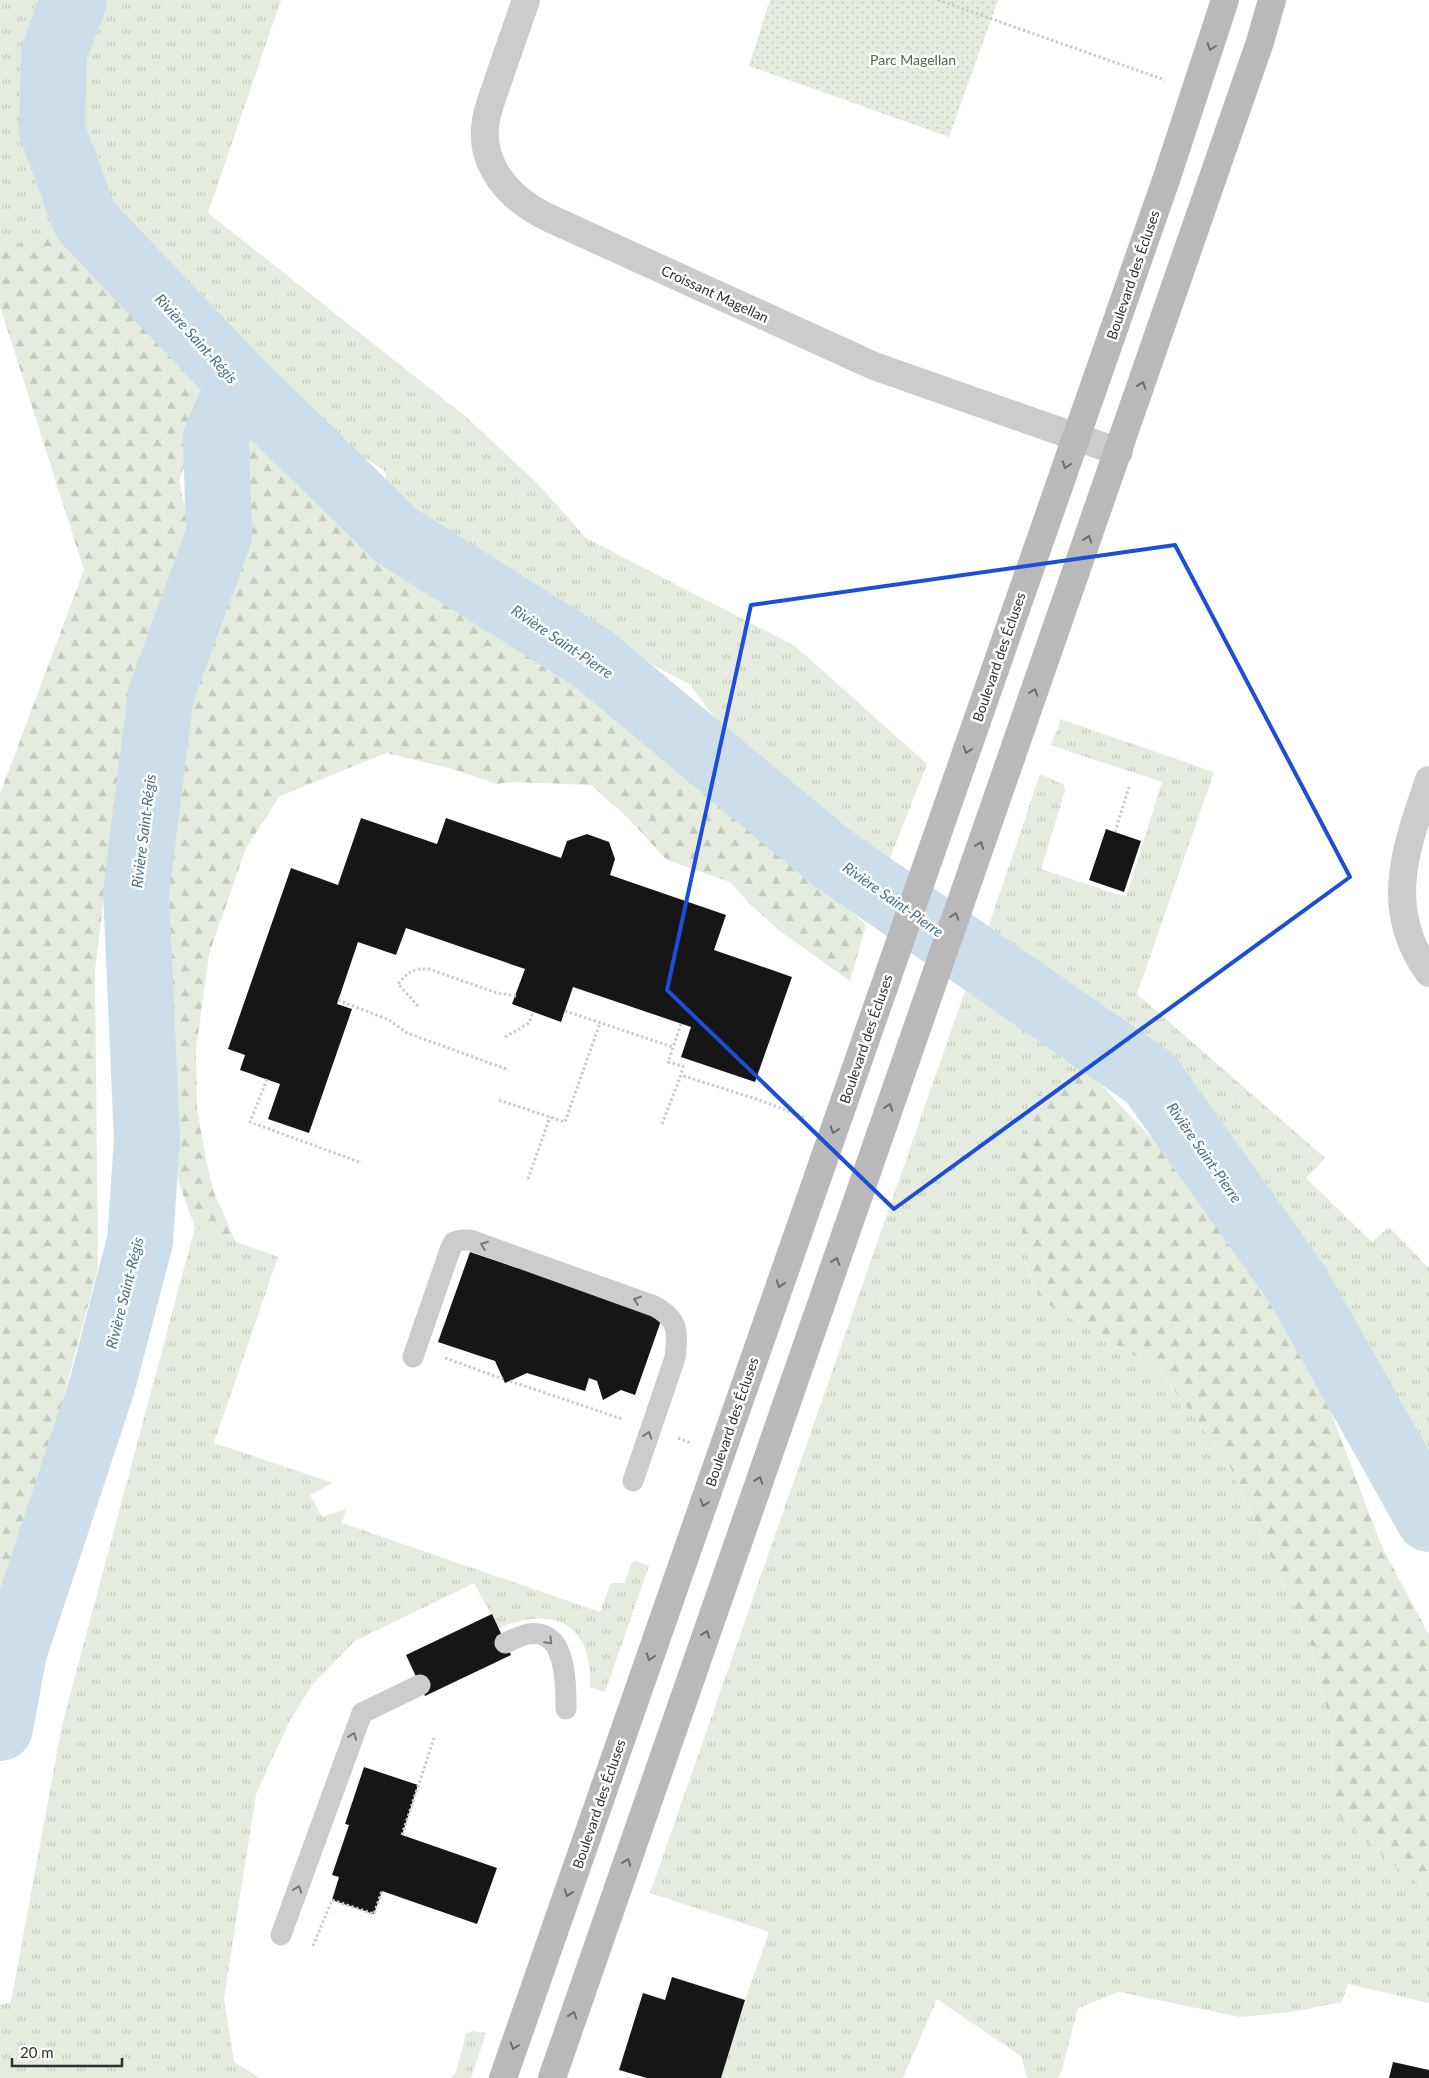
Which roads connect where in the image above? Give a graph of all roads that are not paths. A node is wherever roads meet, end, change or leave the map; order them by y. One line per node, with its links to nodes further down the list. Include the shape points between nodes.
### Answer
1 (526, 0): 4 (street, Croissant Magellan, via 490,104 485,134 492,164 509,191 520,201 549,218 858,359)
2 (1225, 0): 4 (street, Boulevard des Écluses, one-way to 4)
3 (1272, 0): 5 (street, one-way to 3)
4 (1076, 436): 5 (street, Croissant Magellan); 14 (street, Boulevard des Écluses, one-way to 14)
5 (1119, 452): 15 (street, one-way to 5)
6 (1429, 780): 7 (street, via 1406,850 1401,901 1411,941)
7 (1429, 972)
8 (413, 1358): 9 (lane, one-way to 8, via 675,1358 676,1326 668,1313 478,1243 461,1240 454,1242 450,1250)
9 (633, 1481)
10 (506, 1643): 12 (lane, one-way to 12, via 530,1634 543,1635 551,1641 563,1666)
11 (420, 1685): 13 (lane, one-way to 11, via 362,1713)
12 (566, 1709)
13 (281, 1935)
14 (503, 2078)
15 (552, 2078)

